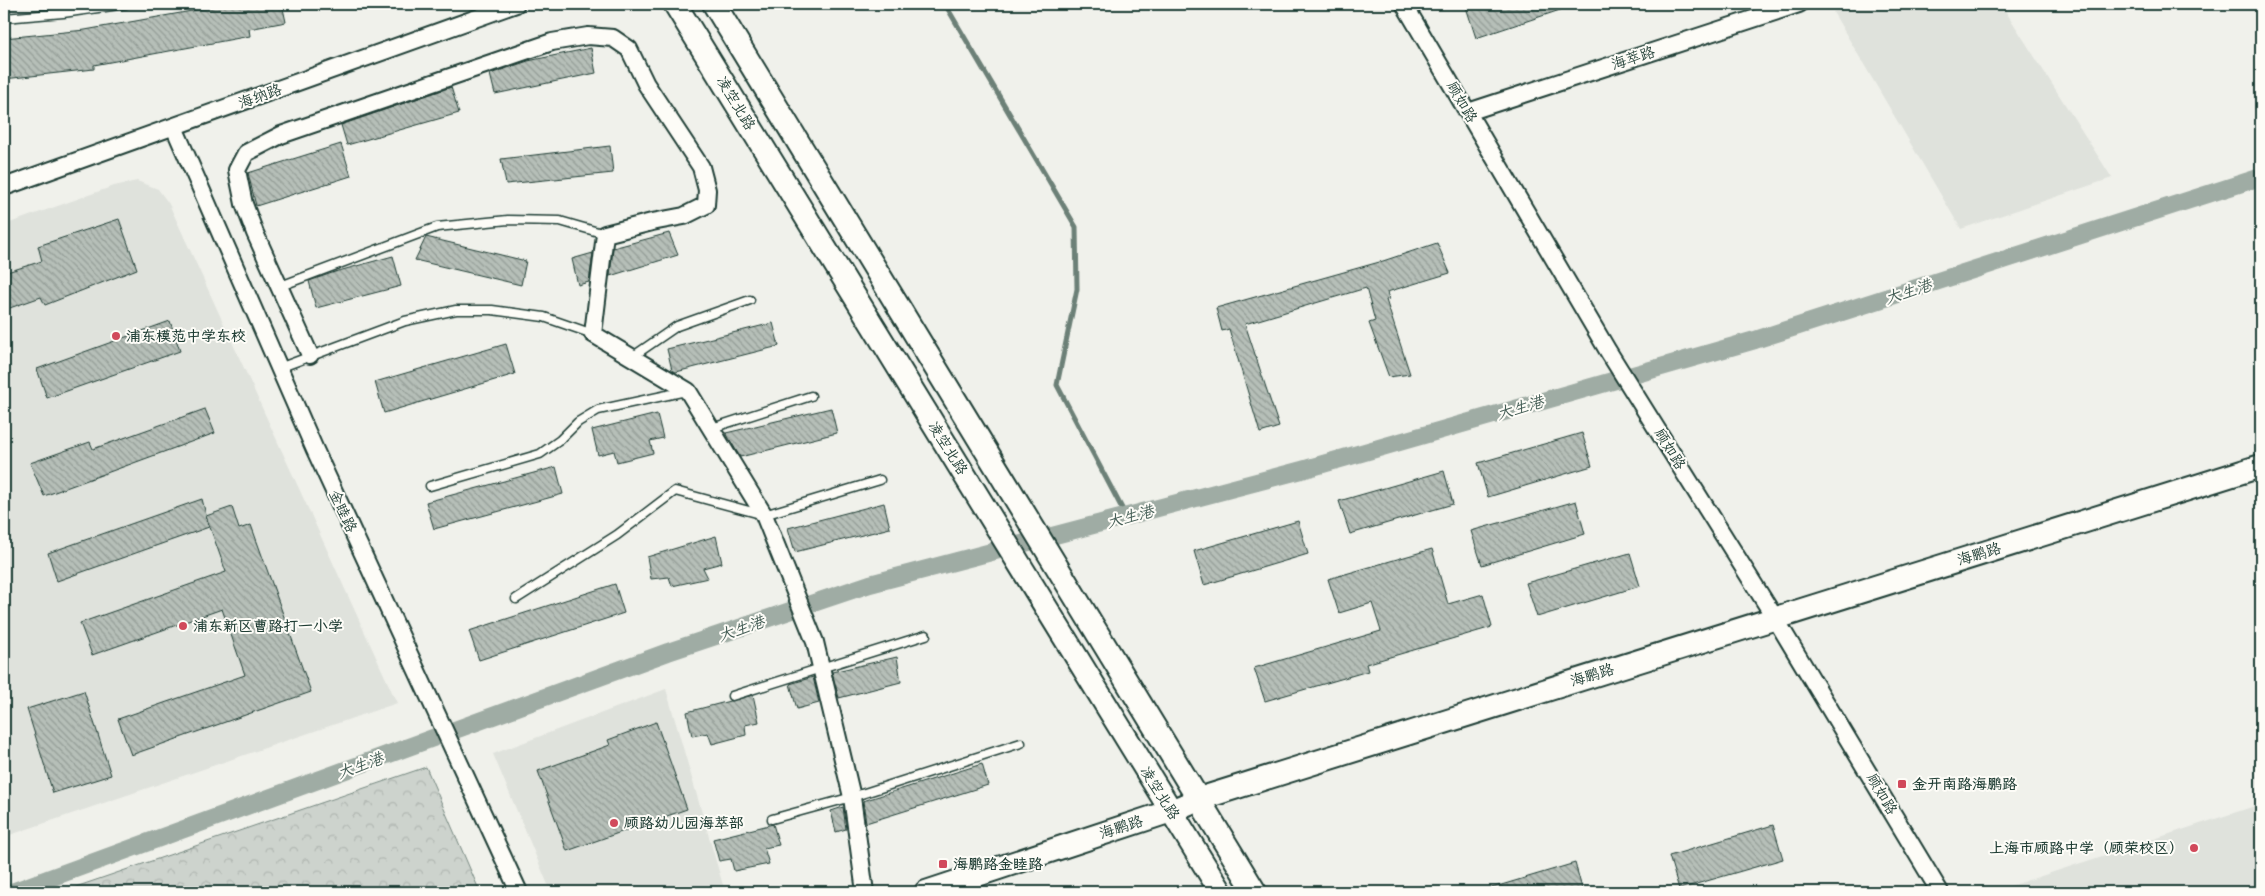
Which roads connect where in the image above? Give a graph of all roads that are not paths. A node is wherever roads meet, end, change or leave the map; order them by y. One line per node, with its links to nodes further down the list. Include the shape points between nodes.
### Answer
1 (126, 4): 7 (lane)
2 (516, 4): 9 (street, 海纳路)
3 (675, 4): 33 (main road, 凌空北路)
4 (714, 4): 32 (main road, 凌空北路)
5 (1404, 4): 8 (street, 顾如路)
6 (1799, 4): 8 (street, 海萃路)
7 (4, 18)
8 (1468, 112): 26 (street, 顾如路, via 1608,351)
9 (174, 127): 10 (street, 海纳路); 17 (street, 金睦路)
10 (4, 186)
11 (605, 234): 12 (lane, via 560,221 508,220 437,227); 12 (street, via 684,216 706,205 707,190 701,167 646,84 629,49 613,38 588,36 552,42 463,71 281,135 246,153 237,170 244,204); 14 (street)
12 (278, 287): 15 (street)
13 (750, 300): 16 (lane, via 676,326)
14 (593, 334): 15 (lane, via 544,317 492,310 456,310 405,321); 16 (street)
15 (310, 355): 17 (lane)
16 (632, 357): 18 (street)
17 (279, 368): 35 (street, 金睦路)
18 (688, 391): 20 (street); 23 (lane, via 598,410 578,422 540,454)
19 (811, 396): 20 (lane)
20 (712, 428): 24 (street)
21 (2261, 466): 26 (main road, 海鹏路)
22 (880, 480): 24 (lane)
23 (430, 486)
24 (764, 515): 25 (lane, via 675,491 617,535); 28 (street, via 816,642)
25 (516, 599)
26 (1775, 618): 32 (main road, 海鹏路); 40 (street, 顾如路)
27 (926, 635): 28 (lane)
28 (822, 669): 29 (lane); 31 (street)
29 (732, 696)
30 (1021, 743): 31 (lane)
31 (852, 797): 34 (lane); 36 (street)
32 (1199, 799): 33 (main road, 海鹏路); 39 (main road, 凌空北路)
33 (1171, 811): 37 (main road, 海鹏路); 38 (main road, 凌空北路)
34 (772, 819)
35 (519, 892)
36 (865, 892)
37 (926, 892)
38 (1221, 892)
39 (1255, 892)
40 (1940, 892)

